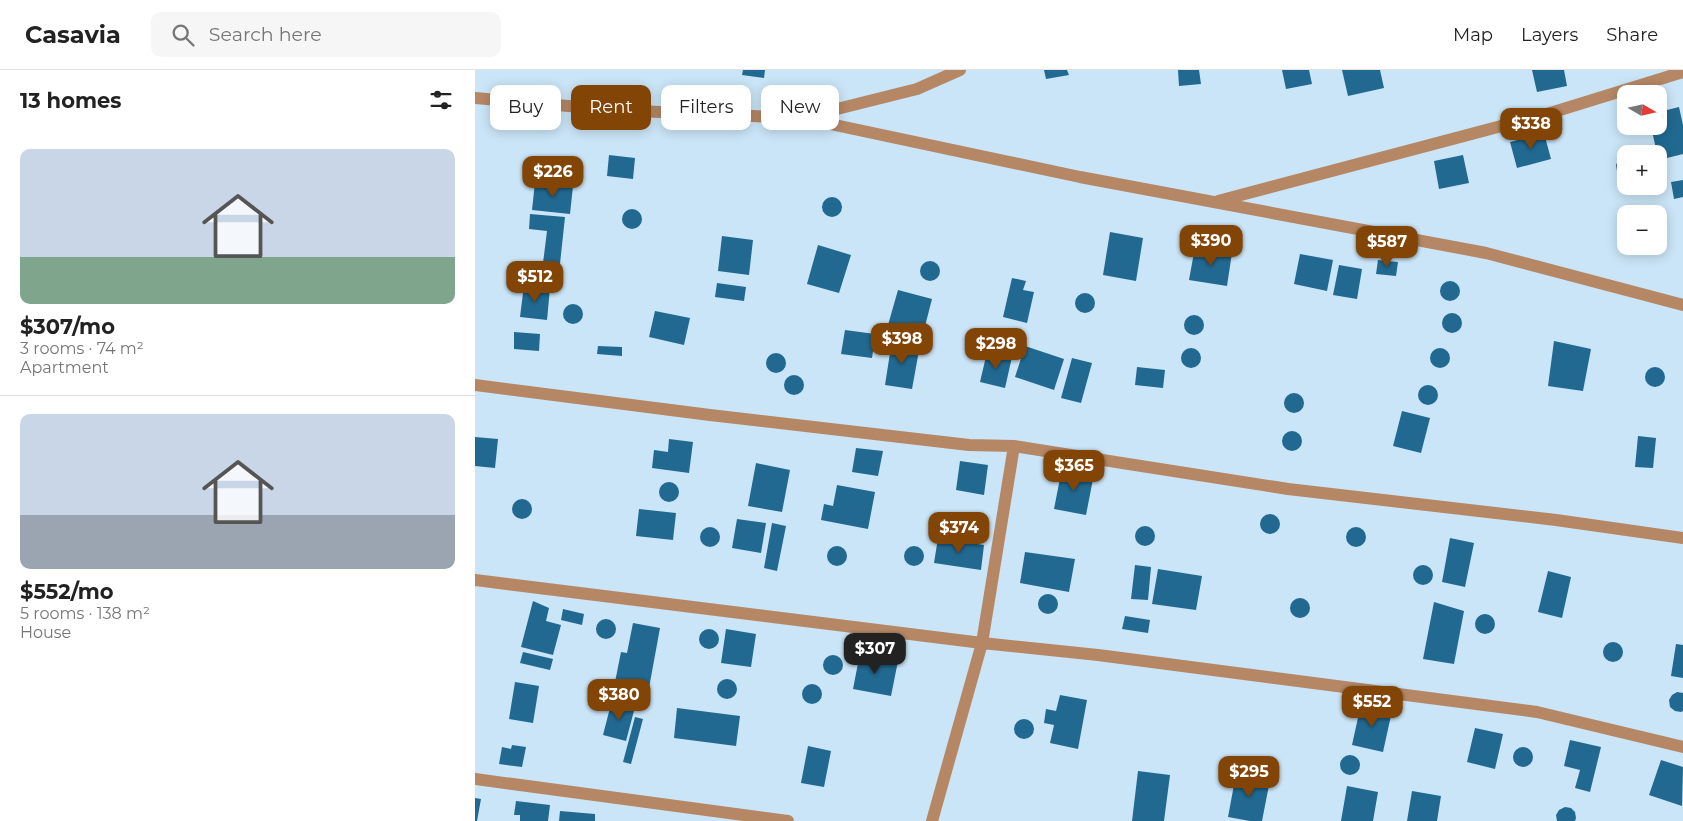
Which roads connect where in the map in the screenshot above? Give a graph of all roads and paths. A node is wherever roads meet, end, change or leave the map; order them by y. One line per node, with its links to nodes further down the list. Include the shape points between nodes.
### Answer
1 (960, 70): 4 (street, via 917,90)
2 (1683, 72): 7 (street, via 1547,114)
3 (475, 98): 5 (street, via 615,110)
4 (839, 109)
5 (761, 116)
6 (839, 126): 7 (street)
7 (1213, 202): 8 (street, via 1486,254)
8 (1683, 306)
9 (475, 385): 10 (street, via 969,445)
10 (1013, 446): 11 (street, via 1288,489); 13 (street)
11 (1683, 538)
12 (475, 580): 13 (street)
13 (982, 643): 14 (street, via 1537,712); 17 (street)
14 (1683, 747)
15 (475, 780): 16 (street)
16 (788, 821)
17 (932, 821)

